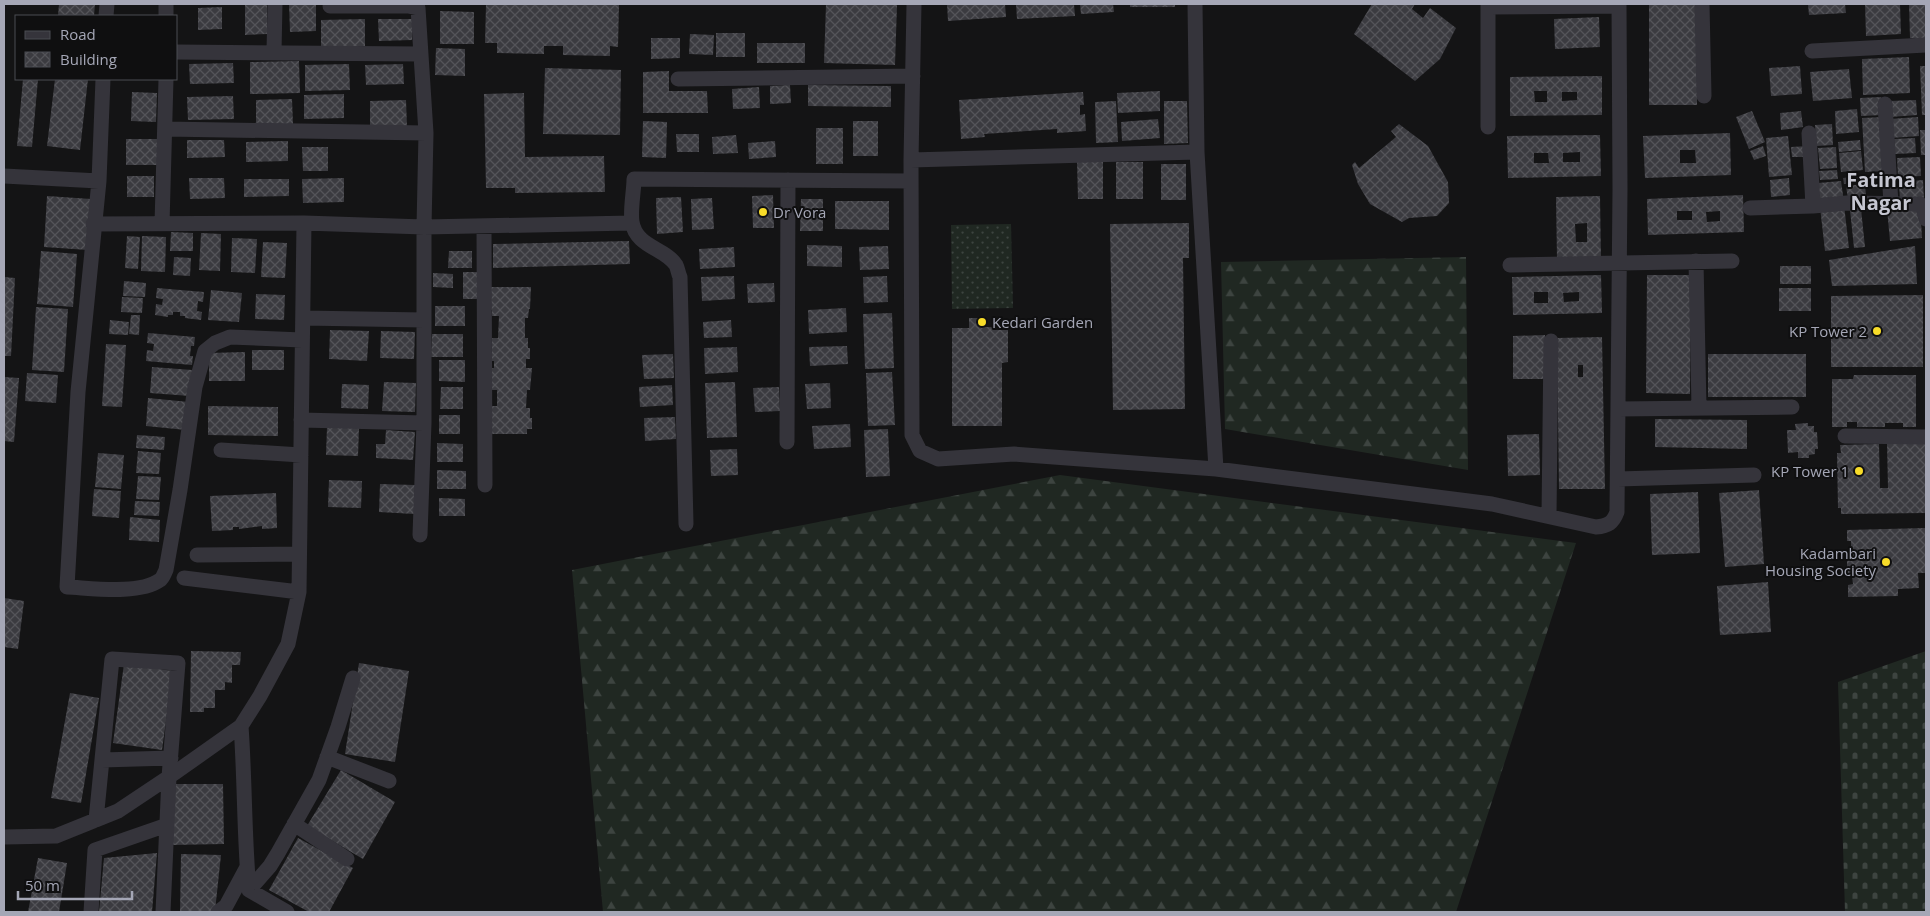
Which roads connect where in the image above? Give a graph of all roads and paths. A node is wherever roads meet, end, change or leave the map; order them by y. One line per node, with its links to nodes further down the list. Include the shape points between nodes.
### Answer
1 (275, 4): 11 (street)
2 (914, 4): 13 (street)
3 (1195, 4): 23 (street)
4 (1702, 4): 17 (street)
5 (1619, 5): 7 (street); 41 (street)
6 (330, 6): 12 (street, via 418,8)
7 (1488, 6): 19 (street)
8 (1926, 46): 9 (street)
9 (1812, 51)
10 (178, 52): 11 (street)
11 (274, 52): 12 (street)
12 (420, 54): 21 (street)
13 (913, 76): 14 (street); 24 (street)
14 (678, 79)
15 (103, 80): 27 (street)
16 (166, 80): 20 (street)
17 (1704, 96)
18 (1885, 104): 29 (street)
19 (1488, 127)
20 (165, 129): 21 (street); 36 (street)
21 (426, 133): 38 (street)
22 (1809, 133): 30 (street)
23 (1197, 152): 24 (street); 57 (street)
24 (911, 160): 28 (street)
25 (4, 176): 27 (street)
26 (788, 180): 28 (street); 33 (street, via 634,178); 54 (street)
27 (99, 181): 35 (street)
28 (911, 181): 57 (street, via 912,436 920,451 938,459 1014,454)
29 (1891, 204): 30 (street); 32 (street, via 1920,204)
30 (1813, 206): 31 (street)
31 (1750, 208)
32 (1926, 218)
33 (632, 222): 37 (street); 62 (street, via 650,247 676,265 680,277)
34 (304, 223): 36 (street); 38 (street); 43 (street)
35 (94, 224): 36 (street); 45 (street, via 78,392 67,587 131,588 162,579 178,499 194,387 205,351 230,337)
36 (162, 224)
37 (484, 226): 38 (street); 60 (street)
38 (424, 227): 44 (street)
39 (1696, 261): 40 (street); 41 (street); 48 (street)
40 (1732, 261)
41 (1620, 263): 42 (street); 49 (street)
42 (1510, 265)
43 (303, 318): 44 (street); 45 (street)
44 (424, 320): 51 (street)
45 (302, 340): 50 (street)
46 (1552, 341): 61 (street)
47 (1792, 407): 48 (street)
48 (1699, 408): 49 (street)
49 (1618, 409): 59 (street)
50 (301, 420): 51 (street); 56 (street)
51 (424, 423): 63 (street)
52 (1845, 436): 53 (street)
53 (1926, 437)
54 (787, 442)
55 (221, 450): 56 (street)
56 (301, 455): 64 (street)
57 (1216, 469): 61 (street, via 1492,504)
58 (1754, 475): 59 (street)
59 (1618, 479): 61 (street, via 1617,512 1614,520 1606,526 1596,527)
60 (485, 485)
61 (1549, 516)
62 (686, 524)
63 (420, 535)
64 (299, 554): 65 (street); 67 (street)
65 (197, 555)
66 (184, 578): 67 (street)
67 (299, 592): 69 (street, via 288,644)
68 (353, 678): 70 (street)
69 (241, 726): 73 (street); 80 (street)
70 (327, 756): 74 (street); 76 (street, via 319,780)
71 (171, 758): 72 (street); 72 (street, via 178,663 112,659); 73 (street)
72 (102, 760): 75 (street)
73 (169, 777): 75 (street, via 118,811); 77 (street)
74 (389, 781)
75 (96, 820): 78 (street, via 56,836)
76 (294, 824): 79 (street); 81 (street, via 270,866)
77 (167, 825): 82 (street, via 96,850); 83 (street)
78 (4, 837)
79 (347, 859)
80 (247, 867): 81 (street); 84 (street, via 226,906)
81 (249, 890): 85 (street)
82 (91, 912)
83 (163, 912)
84 (218, 912)
85 (287, 912)

